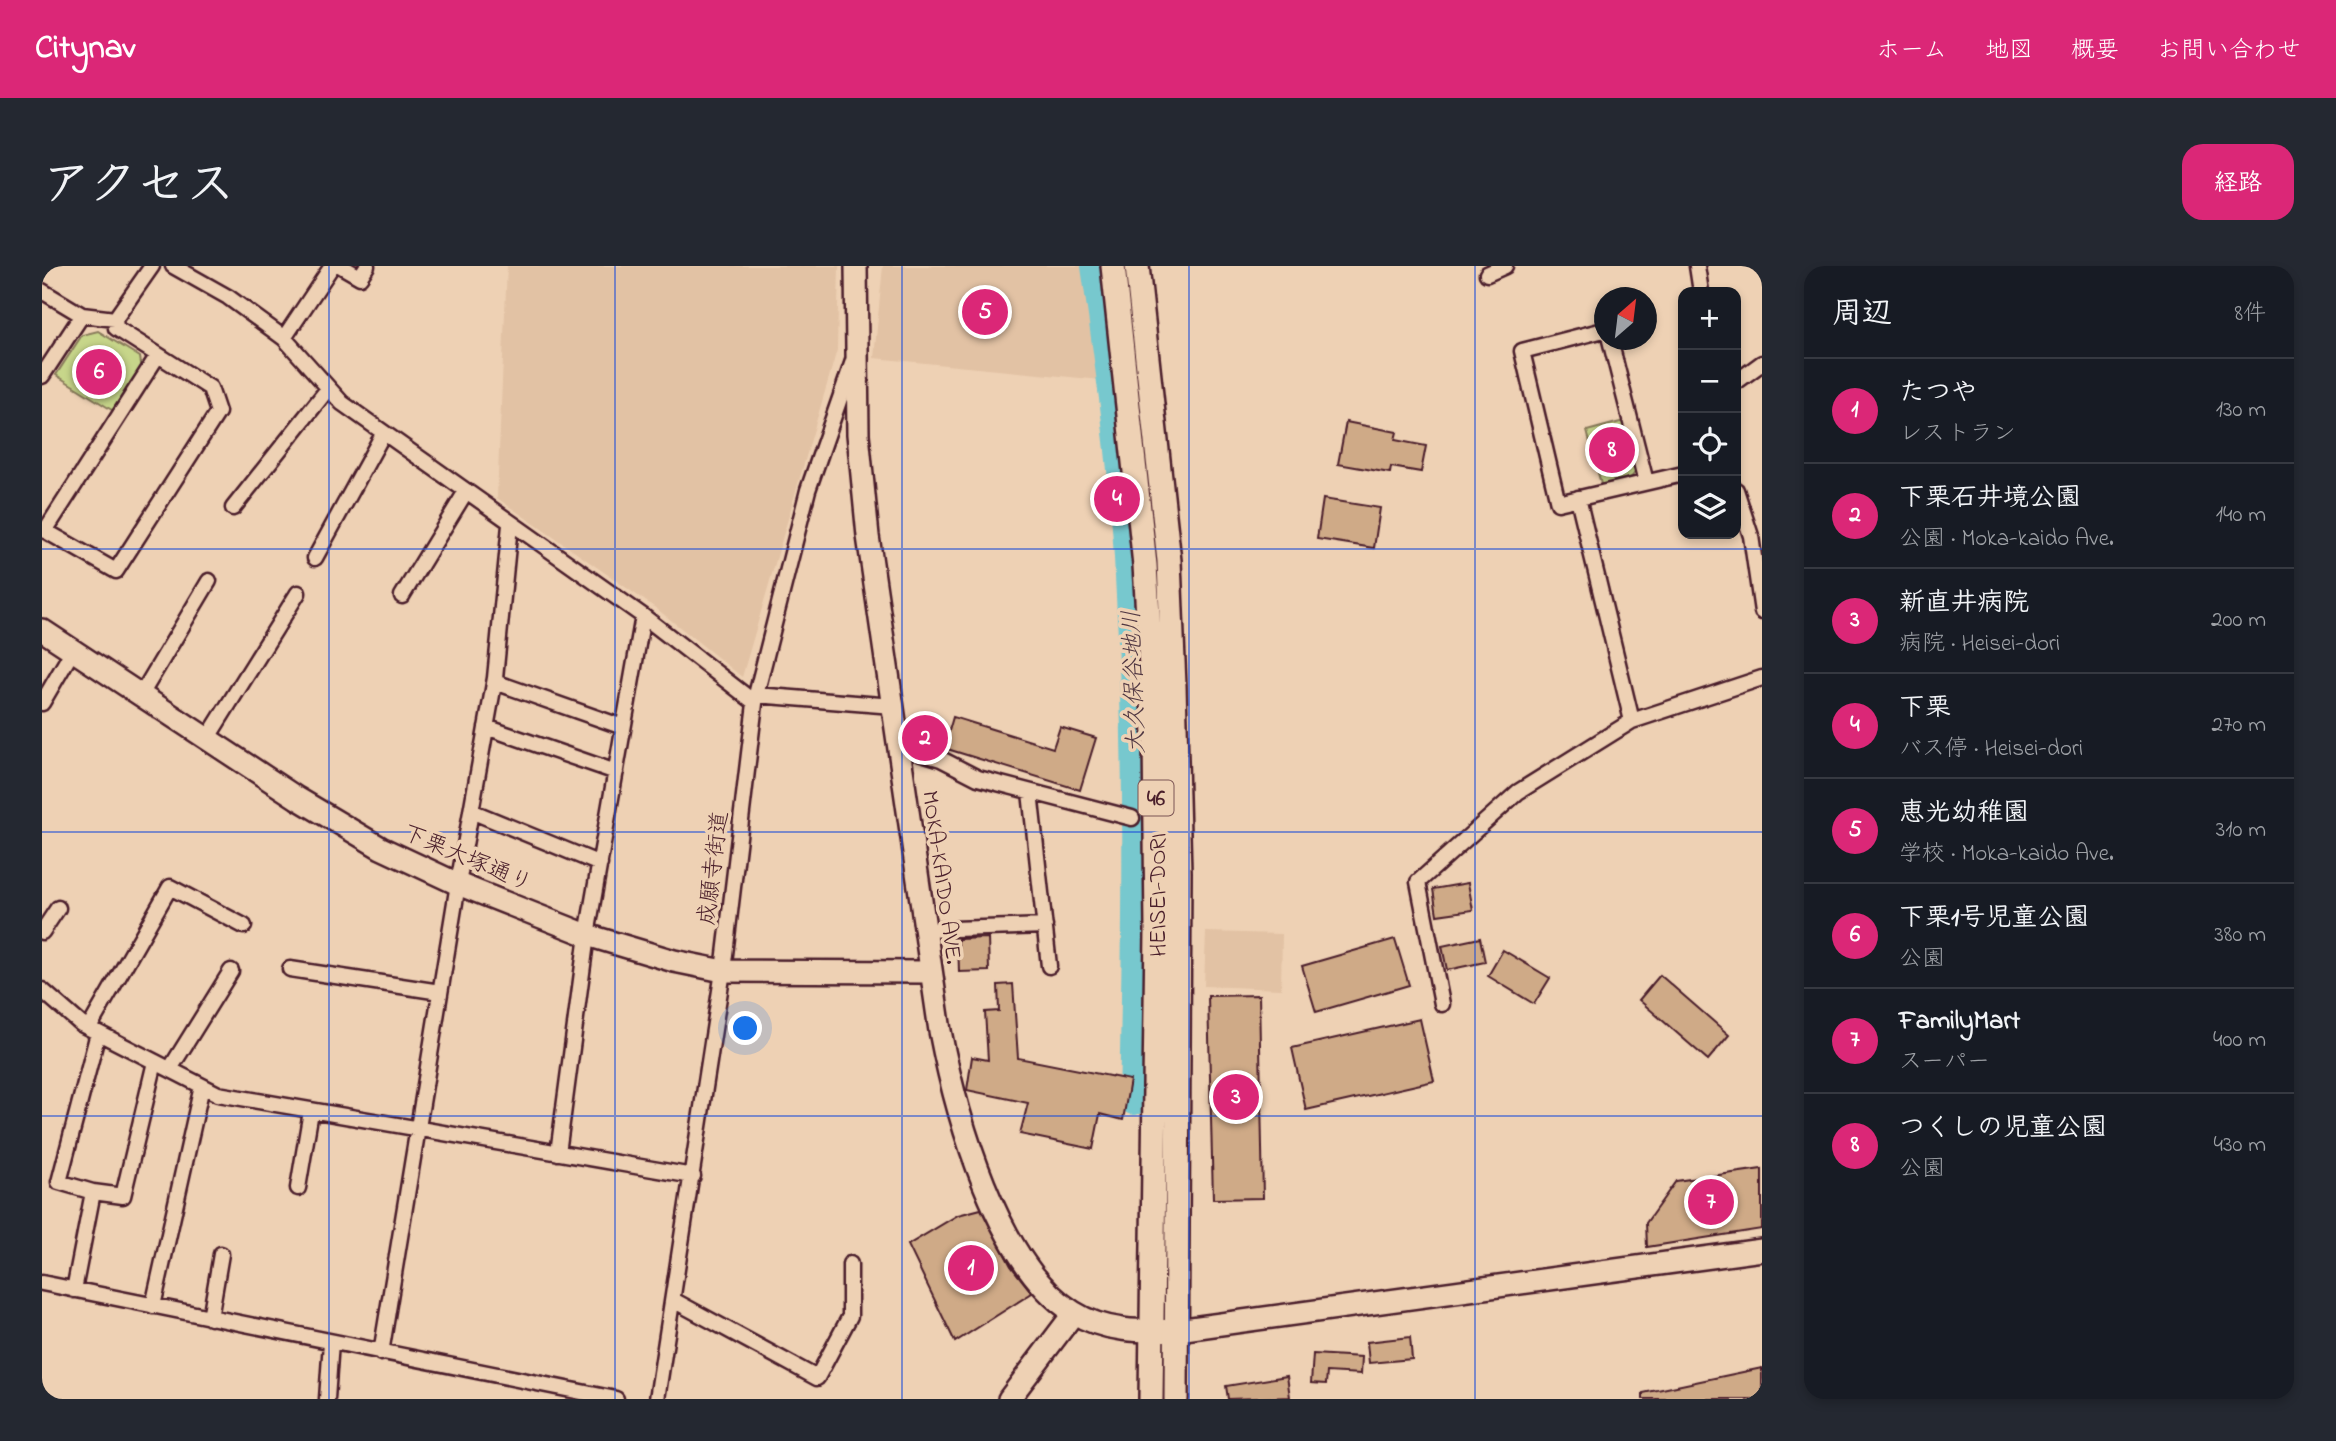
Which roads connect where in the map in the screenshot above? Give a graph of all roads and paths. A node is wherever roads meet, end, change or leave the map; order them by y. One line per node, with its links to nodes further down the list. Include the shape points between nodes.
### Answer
1 (152, 266): 15 (street)
2 (173, 266): 17 (street)
3 (332, 266): 17 (street)
4 (341, 266): 5 (street, via 360,278)
5 (367, 266)
6 (856, 266): 19 (street, MOKA-KAIDO AVE.)
7 (1113, 266): 95 (main road, HEISEI-DORI / 46, via 1145,565 1156,735)
8 (1137, 266): 94 (main road, HEISEI-DORI / 46, via 1169,561 1174,686 1179,872)
9 (1505, 266): 11 (street)
10 (1697, 266): 12 (street)
11 (1488, 274)
12 (1700, 287)
13 (42, 291): 14 (street)
14 (82, 315): 15 (street); 22 (street)
15 (115, 319): 20 (street, via 116,328)
16 (1594, 333): 29 (street, via 1522,351 1558,503)
17 (284, 338): 24 (street)
18 (1613, 350): 27 (street)
19 (856, 352): 47 (street, 成願寺街道, via 808,490); 49 (street, MOKA-KAIDO AVE., via 868,536)
20 (158, 355): 34 (street); 34 (street, via 210,388 218,412 116,571)
21 (1762, 363): 23 (street)
22 (42, 376)
23 (1741, 378)
24 (327, 390): 25 (street); 31 (street)
25 (383, 434): 28 (street); 36 (street)
26 (1678, 475): 27 (street)
27 (1646, 482): 29 (street)
28 (465, 493): 33 (street); 39 (street)
29 (1578, 498): 50 (street)
30 (1741, 505): 35 (street)
31 (233, 508)
32 (1762, 524): 35 (street)
33 (510, 525): 41 (street); 45 (street)
34 (44, 530)
35 (1751, 536): 40 (street)
36 (315, 558)
37 (209, 581): 46 (street)
38 (298, 593): 53 (street)
39 (402, 596)
40 (1762, 612)
41 (643, 616): 47 (street); 52 (street)
42 (42, 630): 43 (street, 下栗大塚通り)
43 (73, 650): 46 (street, 下栗大塚通り); 48 (street)
44 (1762, 678): 50 (street)
45 (495, 682): 51 (street); 52 (street)
46 (141, 695): 53 (street, 下栗大塚通り)
47 (755, 698): 49 (street); 70 (street, 成願寺街道)
48 (42, 704)
49 (893, 706): 54 (street, MOKA-KAIDO AVE.)
50 (1633, 721): 74 (street, via 1518,792 1418,882)
51 (486, 727): 55 (street); 57 (street)
52 (623, 727): 55 (street)
53 (207, 739): 60 (street, 下栗大塚通り, via 381,848)
54 (898, 746): 56 (street, via 941,758 978,778); 64 (street, MOKA-KAIDO AVE.)
55 (615, 772): 59 (street)
56 (1030, 792): 58 (street); 63 (street)
57 (471, 811): 59 (street); 60 (street)
58 (1132, 818)
59 (600, 864): 66 (street)
60 (458, 884): 66 (street, 下栗大塚通り); 73 (street)
61 (58, 908): 65 (street)
62 (244, 926): 75 (street, via 170,887)
63 (1045, 926): 64 (street); 67 (street)
64 (924, 930): 71 (street, MOKA-KAIDO AVE.)
65 (42, 932)
66 (587, 935): 70 (street, 下栗大塚通り); 81 (street)
67 (1049, 966)
68 (290, 969): 73 (street)
69 (231, 971): 77 (street)
70 (723, 971): 71 (street, 下栗大塚通り); 82 (street, 成願寺街道)
71 (929, 972): 92 (street, MOKA-KAIDO AVE., via 953,1092 996,1209 1034,1276)
72 (42, 990): 75 (street)
73 (440, 992): 80 (street)
74 (1442, 1004)
75 (94, 1030): 76 (street); 84 (street, via 59,1182)
76 (155, 1062): 77 (street); 84 (street, via 122,1196)
77 (170, 1069): 78 (street)
78 (202, 1086): 79 (street, via 218,1094); 91 (street)
79 (312, 1111): 80 (street); 83 (street)
80 (418, 1130): 81 (street); 97 (street)
81 (558, 1153): 82 (street)
82 (693, 1176): 90 (street, 成願寺街道)
83 (298, 1188)
84 (93, 1192): 89 (street)
85 (1762, 1250): 94 (street, MOKA-KAIDO AVE.)
86 (221, 1254): 93 (street)
87 (850, 1264): 90 (street, via 850,1316 817,1378)
88 (42, 1283): 89 (street)
89 (74, 1290): 91 (street)
90 (673, 1300): 100 (street, 成願寺街道)
91 (153, 1306): 93 (street)
92 (1074, 1313): 95 (street, MOKA-KAIDO AVE., via 1111,1327); 101 (street)
93 (210, 1318): 96 (street)
94 (1177, 1330): 95 (street, MOKA-KAIDO AVE.); 103 (main road, HEISEI-DORI / 46)
95 (1152, 1331): 102 (main road, HEISEI-DORI / 46)
96 (331, 1342): 97 (street); 98 (street)
97 (381, 1353): 99 (street)
98 (327, 1399)
99 (616, 1399)
100 (657, 1399)
101 (1010, 1399)
102 (1151, 1399)
103 (1176, 1399)

